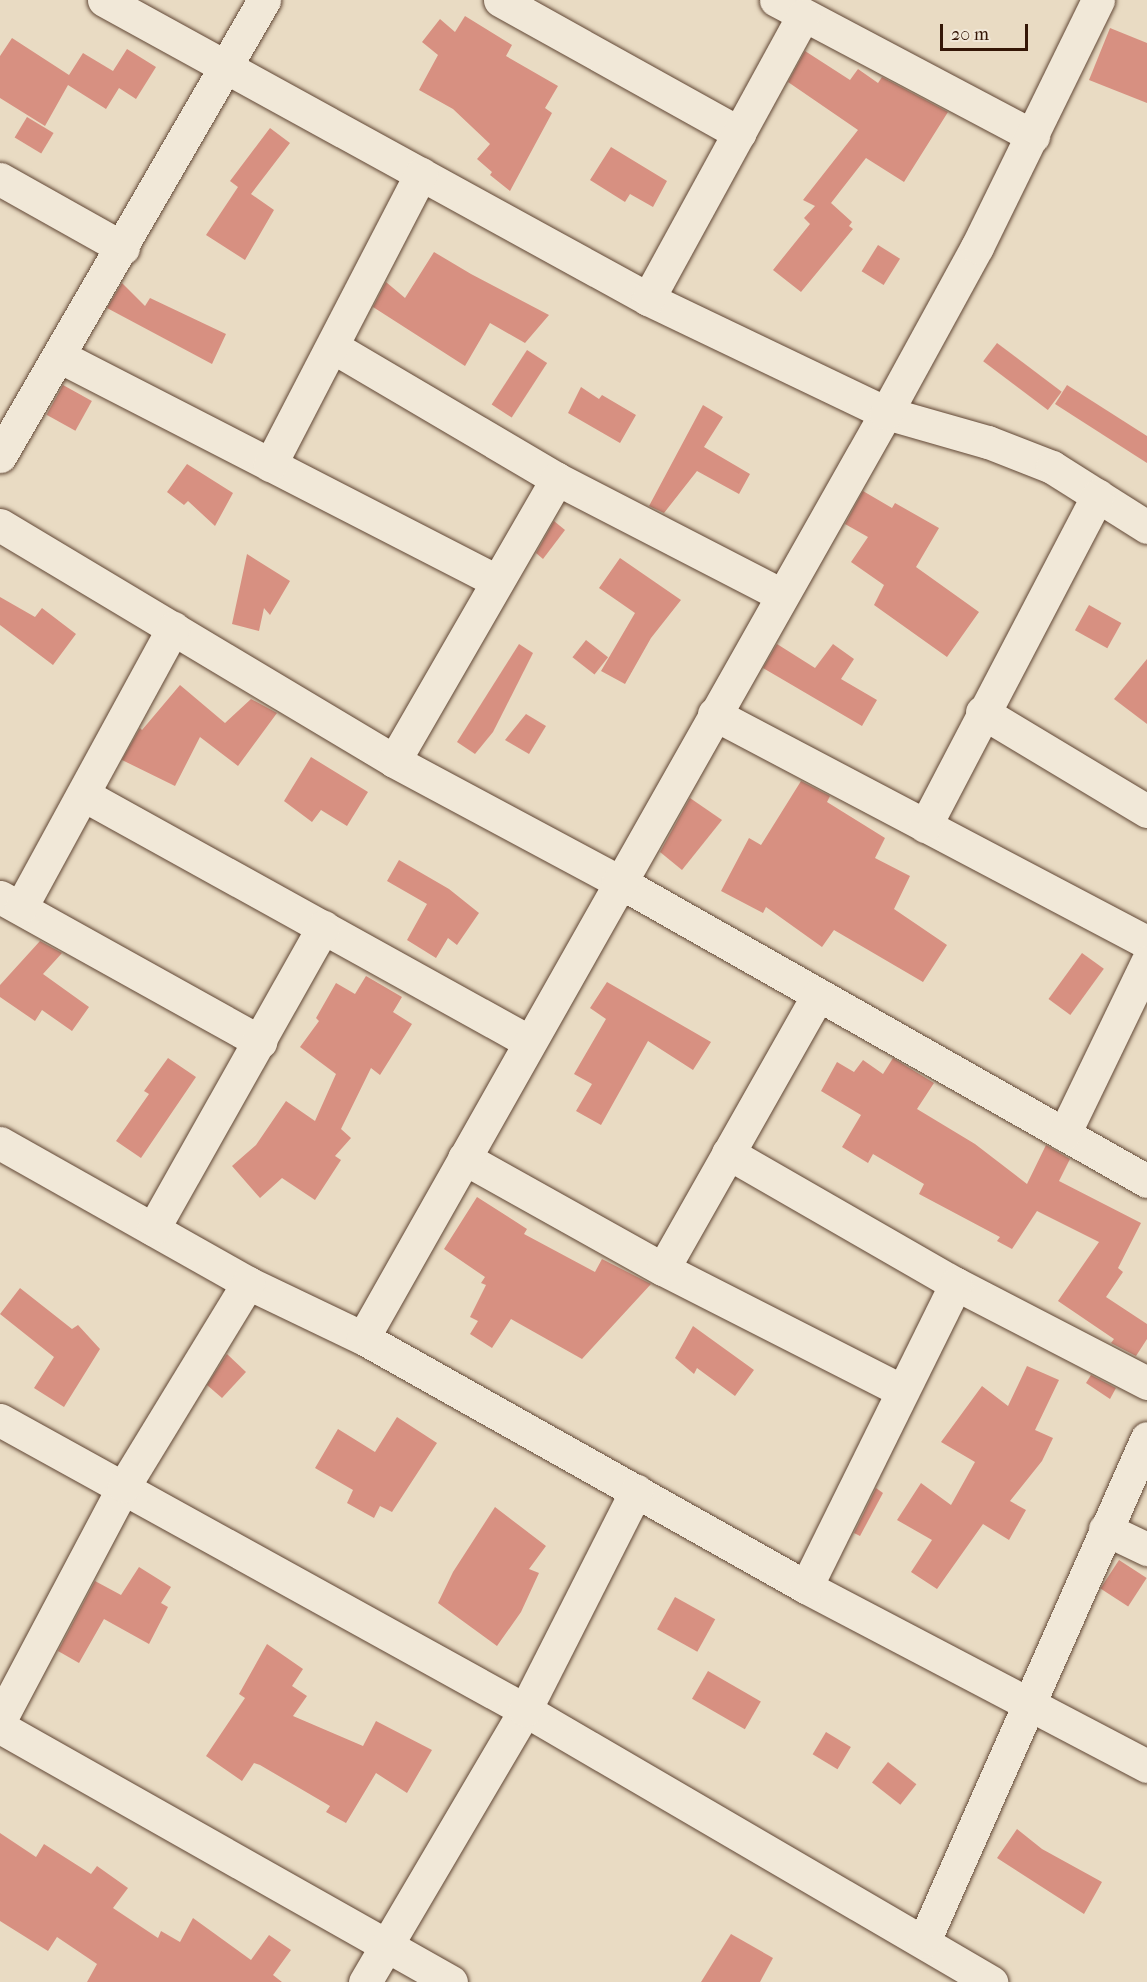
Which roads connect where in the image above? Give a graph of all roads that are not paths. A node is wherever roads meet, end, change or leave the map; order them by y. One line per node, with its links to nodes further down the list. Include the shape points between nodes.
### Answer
1 (104, 0): 6 (street)
2 (264, 0): 6 (street)
3 (1098, 0): 8 (street)
4 (512, 3): 7 (street)
5 (789, 8): 7 (street); 8 (street)
6 (229, 67): 9 (street); 11 (street)
7 (739, 134): 12 (street)
8 (1033, 136): 15 (street)
9 (422, 174): 12 (street); 13 (street)
10 (0, 179): 11 (street)
11 (123, 248): 14 (street)
12 (648, 299): 15 (street)
13 (333, 347): 17 (street); 18 (street)
14 (58, 356): 16 (street); 17 (street)
15 (886, 413): 19 (street, via 988,442 1052,467); 23 (street)
16 (0, 456)
17 (270, 465): 22 (street)
18 (557, 479): 22 (street); 23 (street)
19 (1098, 495): 21 (street); 25 (street)
20 (0, 525): 24 (street)
21 (1147, 527)
22 (497, 581): 27 (street)
23 (782, 595): 26 (street)
24 (173, 628): 27 (street); 28 (street)
25 (982, 712): 29 (street); 30 (street)
26 (714, 714): 30 (street); 31 (street)
27 (394, 761): 31 (street)
28 (84, 795): 32 (street); 33 (street)
29 (1147, 810)
30 (925, 826): 34 (street)
31 (618, 881): 36 (street); 37 (street)
32 (11, 902): 38 (street)
33 (323, 927): 37 (street); 38 (street)
34 (1147, 942)
35 (1147, 962): 39 (street)
36 (818, 994): 39 (street); 41 (street)
37 (528, 1041): 42 (street)
38 (260, 1042): 44 (street)
39 (1064, 1134): 43 (street)
40 (0, 1143): 44 (street)
41 (728, 1153): 45 (street); 47 (street)
42 (464, 1158): 45 (street); 48 (street)
43 (1147, 1181)
44 (153, 1229): 46 (street)
45 (663, 1269): 50 (street)
46 (248, 1283): 48 (street); 53 (street)
47 (956, 1284): 49 (street); 50 (street)
48 (363, 1338): 54 (street)
49 (1147, 1383)
50 (902, 1391): 57 (street)
51 (0, 1420): 53 (street)
52 (1147, 1438): 55 (street)
53 (124, 1486): 59 (street); 60 (street)
54 (636, 1491): 57 (street); 59 (street)
55 (1105, 1529): 56 (street); 58 (street)
56 (1147, 1549)
57 (806, 1587): 58 (street)
58 (1030, 1702): 62 (street); 63 (street)
59 (525, 1710): 63 (street); 64 (street)
60 (0, 1720)
61 (0, 1727): 64 (street)
62 (1147, 1766)
63 (924, 1941): 67 (street)
64 (388, 1946): 65 (street); 66 (street)
65 (365, 1982)
66 (451, 1982)
67 (992, 1982)

